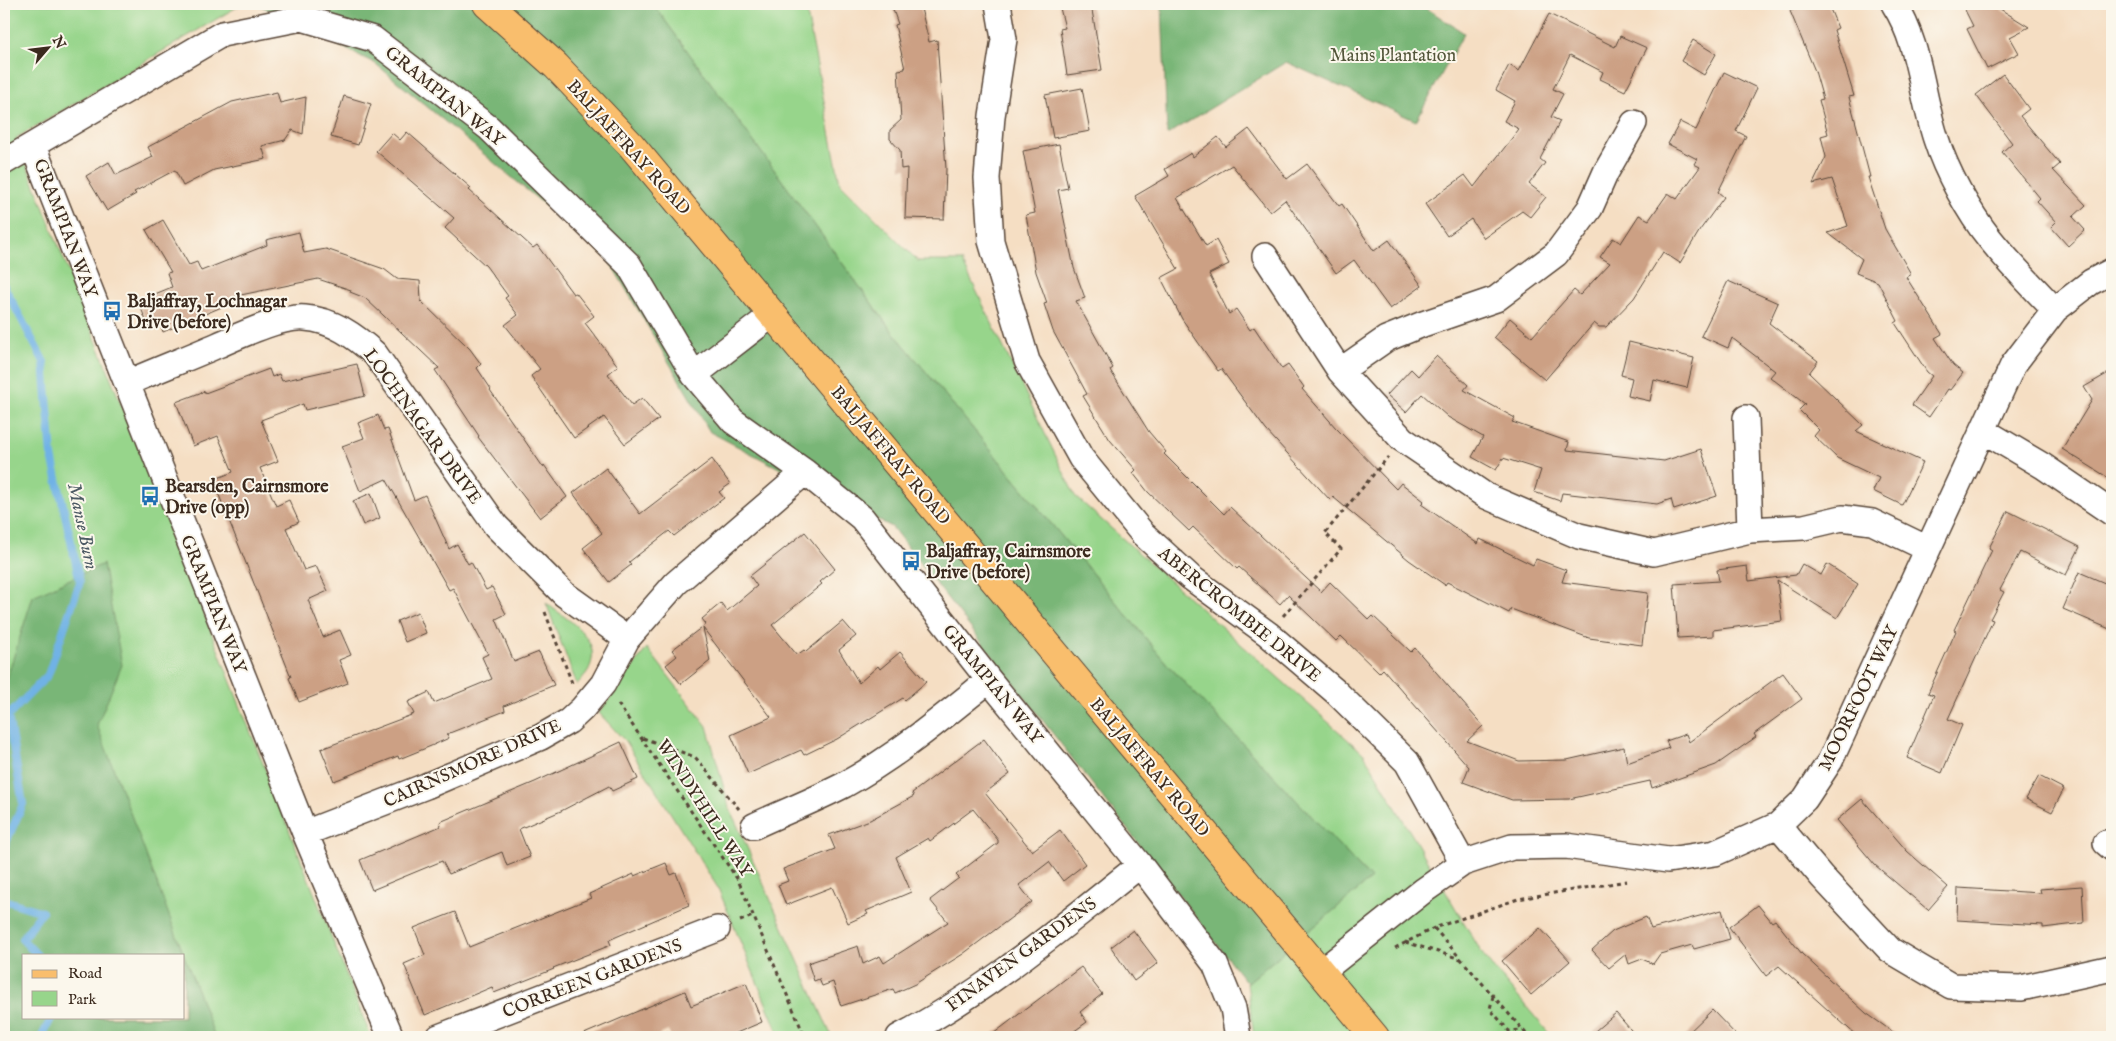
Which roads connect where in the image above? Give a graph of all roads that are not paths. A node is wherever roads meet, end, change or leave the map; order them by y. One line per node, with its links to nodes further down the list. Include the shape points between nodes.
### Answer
1 (487, 4): 10 (main road, BALJAFFRAY ROAD, via 556,66 631,145)
2 (998, 4): 25 (street, ABERCROMBIE DRIVE, via 1004,39 992,116 987,178 991,241 1027,361 1081,458 1143,534 1190,577 1268,634 1336,692 1407,762)
3 (1894, 4): 9 (street, via 1917,60 1936,138 1955,184 1989,239)
4 (1634, 123): 11 (street, via 1590,208 1556,254 1496,299 1386,339)
5 (33, 146): 6 (street); 12 (street, GRAMPIAN WAY, via 222,34 302,18 374,39 489,128 629,265); 13 (street, GRAMPIAN WAY)
6 (4, 162)
7 (1265, 256): 11 (street)
8 (2112, 271): 9 (street, MOORFOOT WAY, via 2091,282)
9 (2054, 310): 15 (street, MOORFOOT WAY, via 2013,365)
10 (773, 314): 12 (street); 29 (main road, BALJAFFRAY ROAD)
11 (1340, 371): 18 (street, via 1402,439 1486,496 1579,536 1654,553)
12 (694, 375): 16 (street, GRAMPIAN WAY, via 734,421)
13 (127, 383): 20 (street, LOCHNAGAR DRIVE, via 279,322 304,318 323,321 352,334 375,354 496,526 564,594); 24 (street, GRAMPIAN WAY)
14 (1746, 418): 18 (street)
15 (1984, 431): 17 (street); 19 (street, MOORFOOT WAY)
16 (806, 472): 20 (street, CAIRNSMORE DRIVE, via 676,583); 21 (street, GRAMPIAN WAY, via 862,518)
17 (2112, 513)
18 (1750, 530): 19 (street, via 1804,527 1842,518 1872,522)
19 (1928, 549): 22 (street, MOORFOOT WAY, via 1830,761 1804,799)
20 (627, 639): 24 (street, CAIRNSMORE DRIVE, via 603,684 569,721 541,737 426,786)
21 (989, 680): 23 (street, via 883,761 844,785); 26 (street, GRAMPIAN WAY)
22 (1778, 825): 25 (street, MOORFOOT WAY, via 1715,853 1668,860 1566,846 1512,847); 28 (street, via 1890,950 1952,986 2021,988)
23 (754, 826)
24 (305, 833): 30 (street, GRAMPIAN WAY)
25 (1463, 863): 29 (street, MOORFOOT WAY)
26 (1140, 865): 32 (street, FINAVEN GARDENS, via 1032,950 929,1022); 33 (street, GRAMPIAN WAY, via 1215,964 1232,1008)
27 (717, 930): 31 (street, CORREEN GARDENS)
28 (2112, 968)
29 (1321, 972): 34 (main road, BALJAFFRAY ROAD)
30 (391, 1037)
31 (439, 1037)
32 (899, 1037)
33 (1238, 1037)
34 (1375, 1037)

